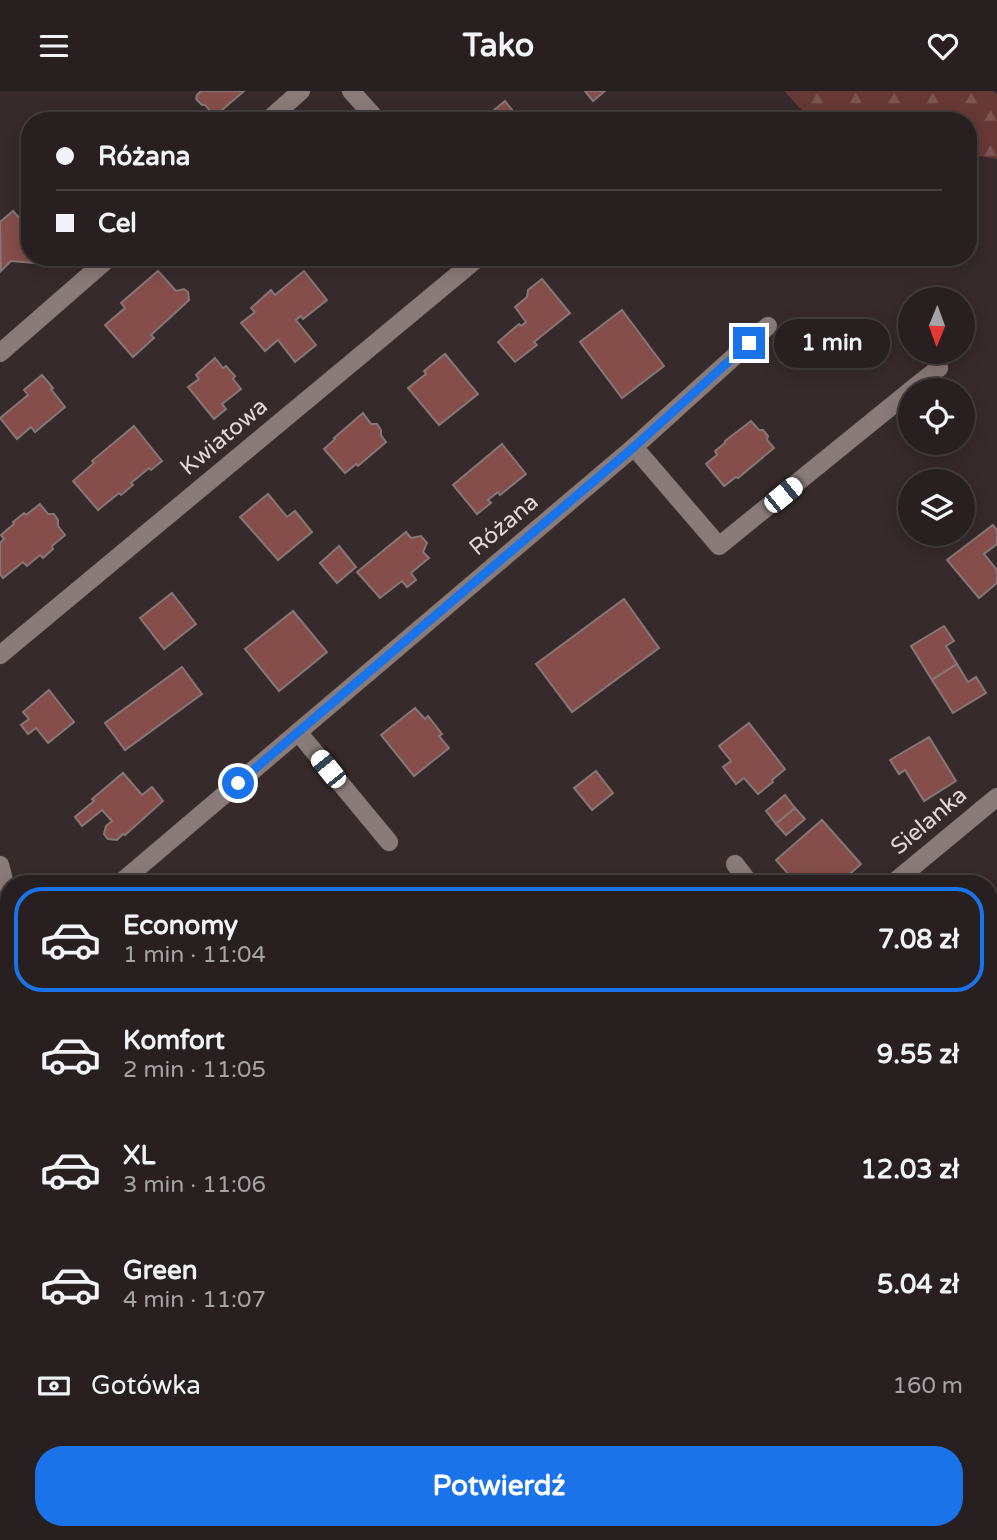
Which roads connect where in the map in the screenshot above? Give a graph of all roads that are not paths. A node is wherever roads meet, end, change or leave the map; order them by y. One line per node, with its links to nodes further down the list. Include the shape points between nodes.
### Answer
1 (301, 91): 3 (street)
2 (351, 91): 4 (street)
3 (277, 112)
4 (370, 112)
5 (100, 266): 8 (street)
6 (468, 266): 13 (street, Kwiatowa)
7 (768, 326): 12 (street, Różana)
8 (0, 353)
9 (939, 368): 10 (street)
10 (927, 378)
11 (898, 401): 12 (street, via 719,546)
12 (634, 447): 14 (street, Różana)
13 (0, 655)
14 (298, 732): 16 (street); 18 (street, Różana)
15 (997, 797): 20 (street, Sielanka)
16 (389, 842)
17 (735, 864): 19 (street)
18 (130, 875)
19 (743, 875)
20 (903, 875)

